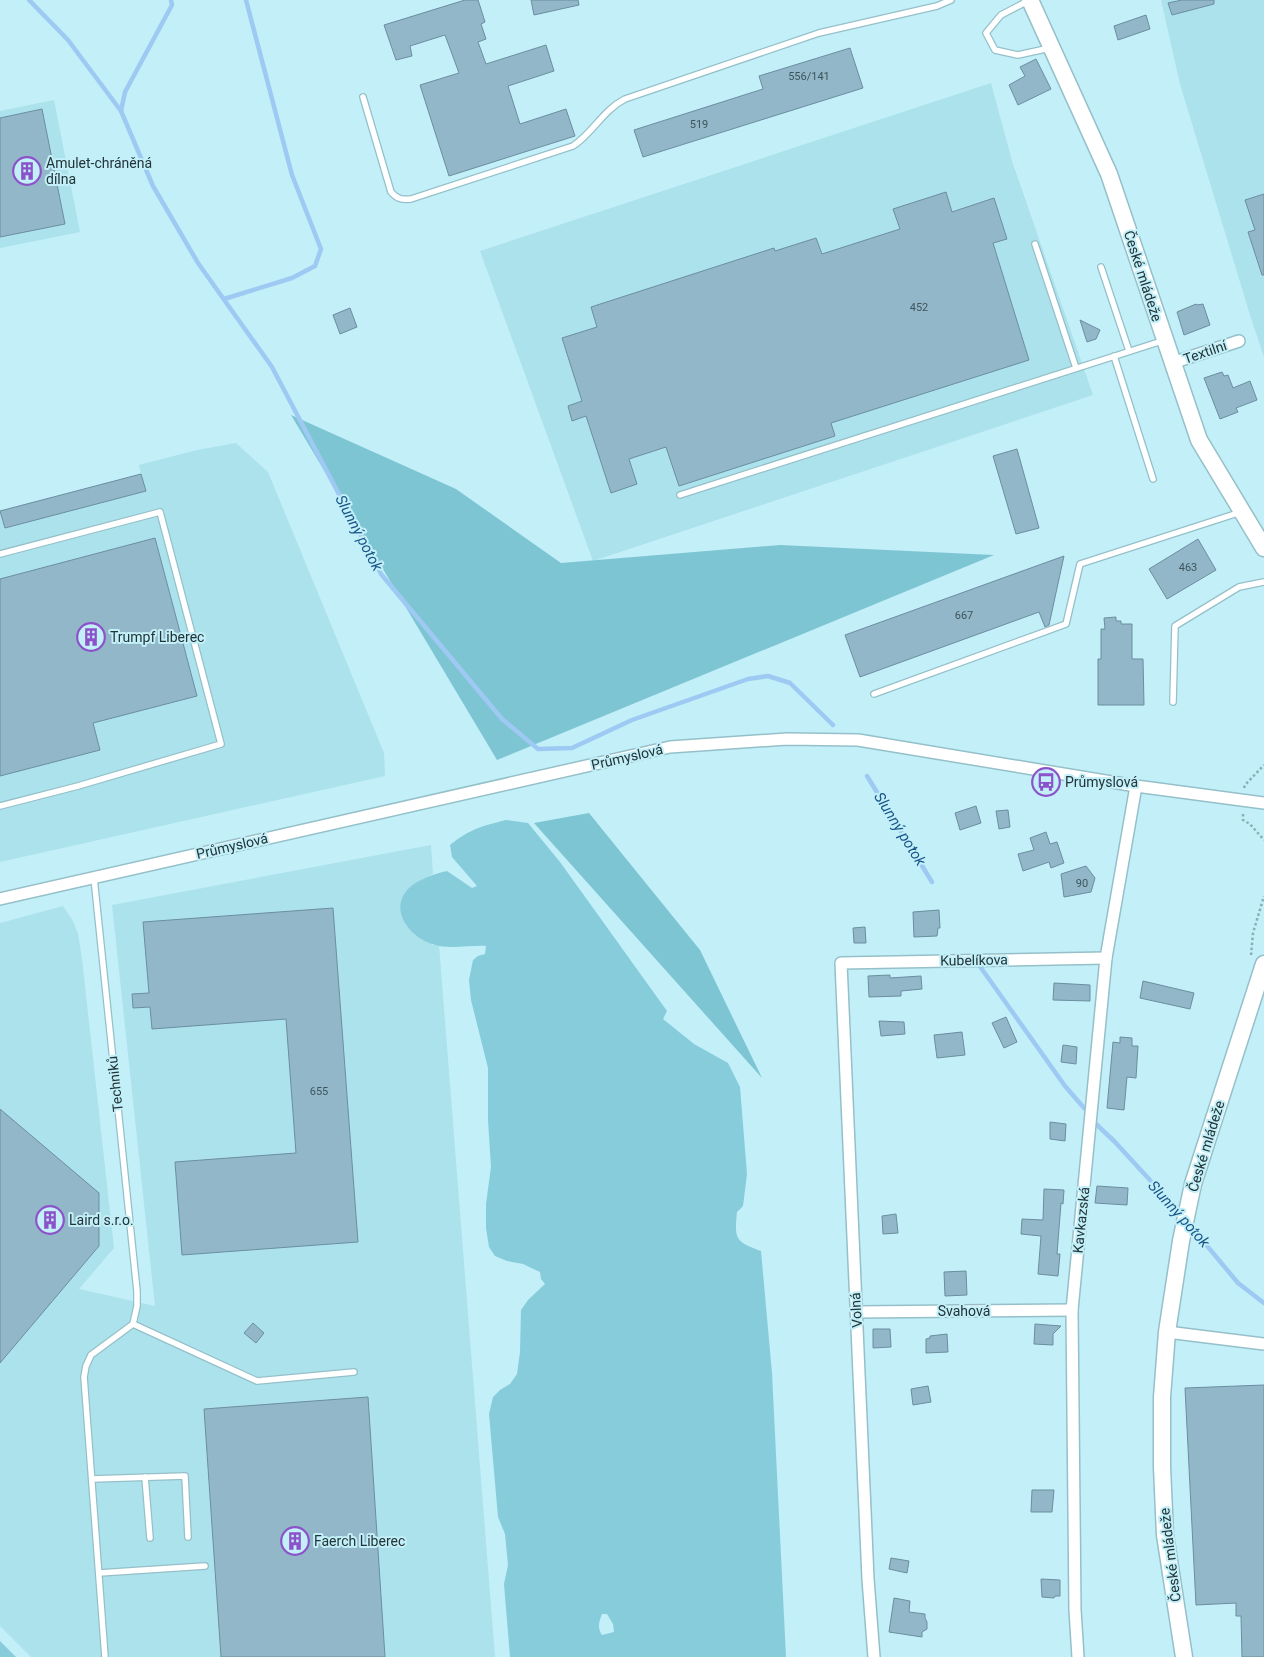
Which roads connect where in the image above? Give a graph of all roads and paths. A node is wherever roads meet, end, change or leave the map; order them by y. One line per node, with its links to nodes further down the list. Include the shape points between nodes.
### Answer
1 (951, 0): 4 (lane, via 819,34 625,99 608,110 583,140 573,146 411,199 401,200 391,192)
2 (1030, 0): 3 (street, České mládeže); 3 (lane, via 1001,15 986,33 995,50 1018,55)
3 (1052, 48): 7 (street, České mládeže, via 1109,174)
4 (363, 97)
5 (1035, 244): 12 (lane)
6 (1101, 266): 9 (lane)
7 (1164, 340): 9 (lane); 11 (street, České mládeže)
8 (1239, 340): 11 (street, Textilní)
9 (1128, 351): 10 (lane)
10 (1114, 356): 12 (lane); 13 (lane)
11 (1172, 363): 15 (street, České mládeže, via 1199,440)
12 (1076, 368): 14 (lane)
13 (1154, 478)
14 (680, 495)
15 (1242, 512): 16 (street, České mládeže); 19 (lane, via 1080,564 1066,624)
16 (1264, 548)
17 (0, 554): 23 (lane, via 160,512 222,744)
18 (1264, 582): 20 (lane, via 1238,588 1175,626)
19 (874, 694)
20 (1173, 702)
21 (1136, 786): 22 (street, Průmyslová); 24 (street, Průmyslová, via 858,740 787,739 670,747); 26 (street, Kavkazská)
22 (1264, 803)
23 (0, 806)
24 (94, 878): 25 (street, Průmyslová); 31 (lane, Techniků, via 137,1291)
25 (0, 899)
26 (1106, 958): 27 (street, Kubelíkova); 29 (street, Kavkazská)
27 (841, 962): 30 (street, Volná)
28 (1264, 964): 32 (street, České mládeže, via 1189,1199)
29 (1072, 1310): 30 (street, Svahová); 43 (street, Kavkazská)
30 (856, 1312): 42 (street, Volná)
31 (133, 1324): 34 (lane, via 257,1381); 36 (lane, via 91,1355 86,1366 84,1377)
32 (1167, 1332): 33 (street); 44 (street, České mládeže, via 1162,1397 1165,1536)
33 (1264, 1344)
34 (354, 1372)
35 (145, 1478): 36 (lane); 37 (lane, via 185,1476); 38 (lane)
36 (92, 1479): 40 (lane)
37 (188, 1537)
38 (150, 1538)
39 (205, 1566): 40 (lane)
40 (99, 1573): 41 (lane)
41 (105, 1657)
42 (874, 1657)
43 (1078, 1657)
44 (1184, 1657)

